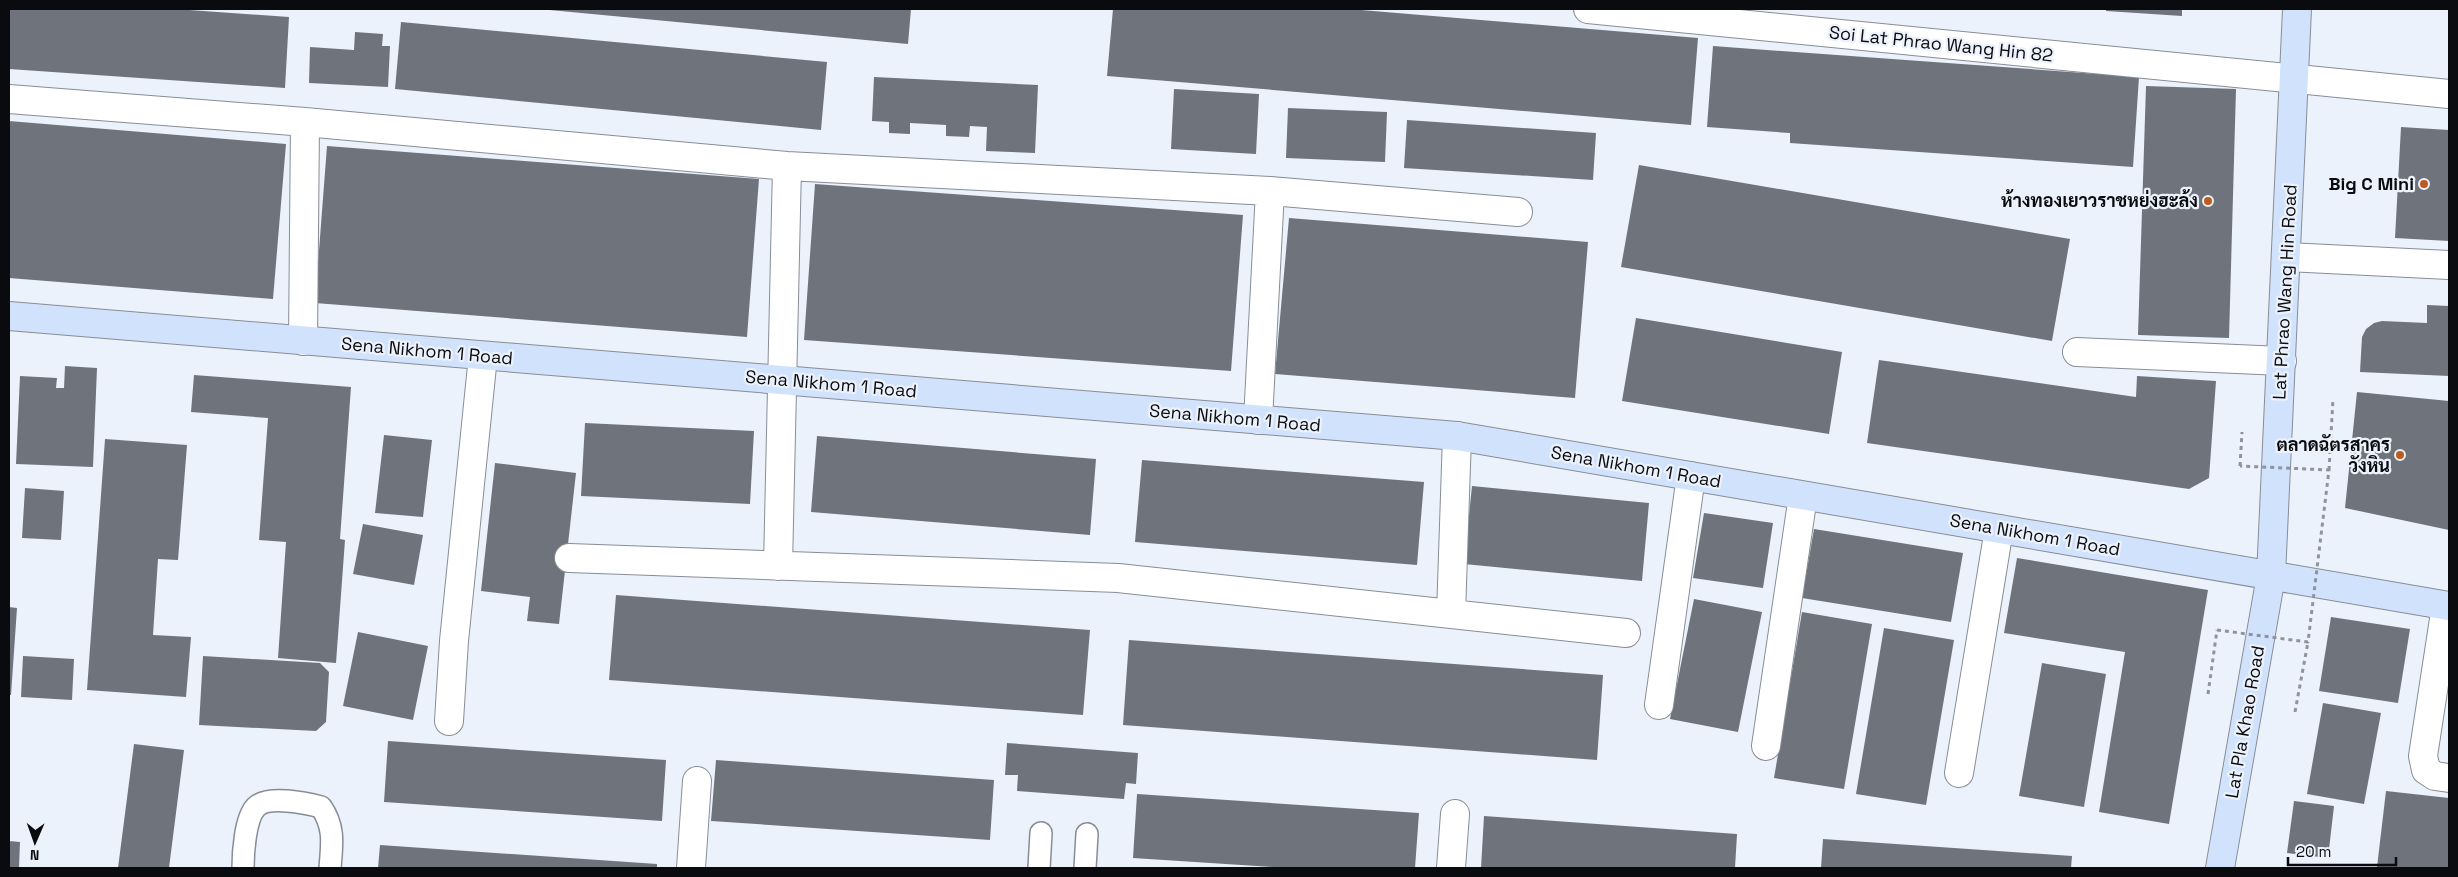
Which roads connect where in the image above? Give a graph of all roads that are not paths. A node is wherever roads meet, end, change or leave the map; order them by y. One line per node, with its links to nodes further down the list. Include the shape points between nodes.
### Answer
1 (1588, 9): 3 (street, Soi Lat Phrao Wang Hin 82)
2 (2297, 9): 3 (street, Lat Phrao Wang Hin Road)
3 (2294, 80): 4 (street, Soi Lat Phrao Wang Hin 82); 10 (street, Lat Phrao Wang Hin Road)
4 (2449, 94)
5 (9, 99): 6 (street)
6 (305, 122): 7 (street); 13 (street)
7 (787, 166): 8 (street); 17 (street)
8 (1270, 191): 9 (street); 18 (street)
9 (1518, 212)
10 (2287, 257): 11 (street); 16 (street, Lat Phrao Wang Hin Road)
11 (2449, 265)
12 (9, 316): 13 (street, Sena Nikhom 1 Road)
13 (303, 341): 15 (street, Sena Nikhom 1 Road)
14 (2077, 352): 16 (street)
15 (482, 356): 17 (street, Sena Nikhom 1 Road); 30 (street)
16 (2282, 361): 25 (street, Lat Phrao Wang Hin Road)
17 (782, 380): 18 (street, Sena Nikhom 1 Road); 24 (street)
18 (1258, 420): 19 (street, Sena Nikhom 1 Road)
19 (1457, 436): 20 (street, Sena Nikhom 1 Road); 27 (street)
20 (1691, 476): 21 (street, Sena Nikhom 1 Road); 29 (street)
21 (1804, 496): 22 (street, Sena Nikhom 1 Road); 31 (street)
22 (1999, 529): 25 (street, Sena Nikhom 1 Road); 32 (street)
23 (569, 558): 24 (street)
24 (778, 566): 27 (street, via 1118,578)
25 (2270, 576): 26 (street, Sena Nikhom 1 Road); 44 (street, Lat Pla Khao Road)
26 (2448, 606): 33 (street, via 2423,756 2426,770 2435,776)
27 (1451, 614): 28 (street)
28 (1626, 632)
29 (1659, 705)
30 (449, 721)
31 (1766, 746)
32 (1959, 773)
33 (2449, 778)
34 (697, 781): 40 (street)
35 (1455, 814): 43 (street)
36 (1041, 833): 41 (lane)
37 (1087, 834): 42 (lane)
38 (243, 868): 39 (lane, via 242,845 255,808 268,800 321,807 330,820)
39 (330, 868)
40 (691, 868)
41 (1039, 868)
42 (1085, 868)
43 (1451, 868)
44 (2220, 868)

